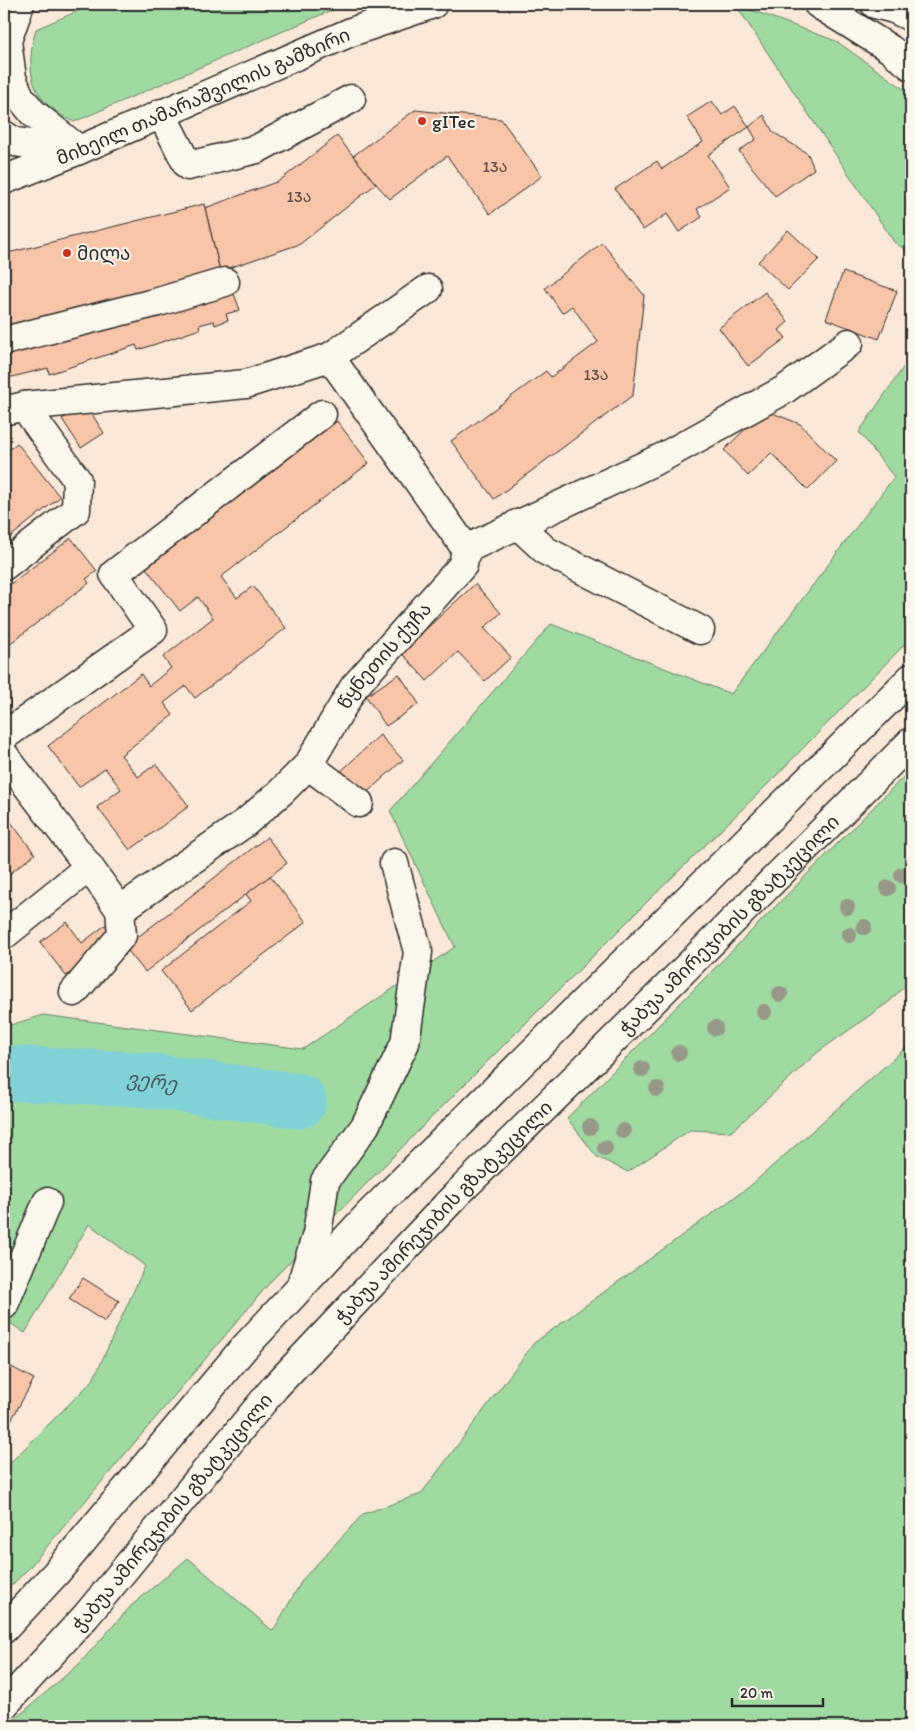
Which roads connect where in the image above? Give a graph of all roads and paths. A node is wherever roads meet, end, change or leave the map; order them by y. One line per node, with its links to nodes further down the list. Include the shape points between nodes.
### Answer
1 (14, 4): 6 (main road)
2 (20, 4): 12 (main road, via 7,41 12,78 20,97 33,113)
3 (432, 4): 10 (main road, მიხეილ თამარაშვილის გამზირი, via 351,32)
4 (818, 4): 8 (main road)
5 (875, 4): 7 (main road)
6 (4, 8)
7 (911, 17)
8 (911, 66)
9 (351, 99): 10 (main road, via 257,149 188,166)
10 (161, 113): 12 (main road, მიხეილ თამარაშვილის გამზირი)
11 (4, 135): 12 (main road, via 15,142)
12 (79, 150): 13 (main road, მიხეილ თამარაშვილის გამზირი)
13 (4, 180)
14 (225, 282): 16 (main road)
15 (428, 289): 18 (main road)
16 (4, 341)
17 (849, 343): 21 (main road, via 784,390 663,457)
18 (330, 357): 19 (main road, via 246,384); 22 (main road)
19 (14, 408): 23 (main road, via 77,480 76,510)
20 (322, 414): 26 (main road, via 114,574 153,630)
21 (517, 524): 22 (main road); 24 (main road, via 546,551)
22 (466, 549): 29 (main road, წყნეთის ქუჩა, via 463,565 354,687)
23 (4, 566)
24 (700, 630)
25 (911, 678): 37 (main road, via 369,1214)
26 (4, 736)
27 (911, 742): 40 (main road, ჭაბუა ამირეჯიბის გზატკეცილი, via 456,1195 275,1387 86,1616)
28 (4, 754): 32 (main road)
29 (308, 765): 30 (main road); 33 (main road, წყნეთის ქუჩა, via 245,823)
30 (359, 803)
31 (394, 863): 37 (main road, via 418,952 405,1043 365,1126 325,1181 316,1234)
32 (89, 867): 33 (main road); 34 (main road)
33 (120, 910): 35 (main road, via 122,935)
34 (4, 935)
35 (74, 992)
36 (47, 1202): 38 (main road)
37 (300, 1288): 39 (main road, via 243,1349 56,1573)
38 (4, 1305)
39 (4, 1629)
40 (4, 1705)

